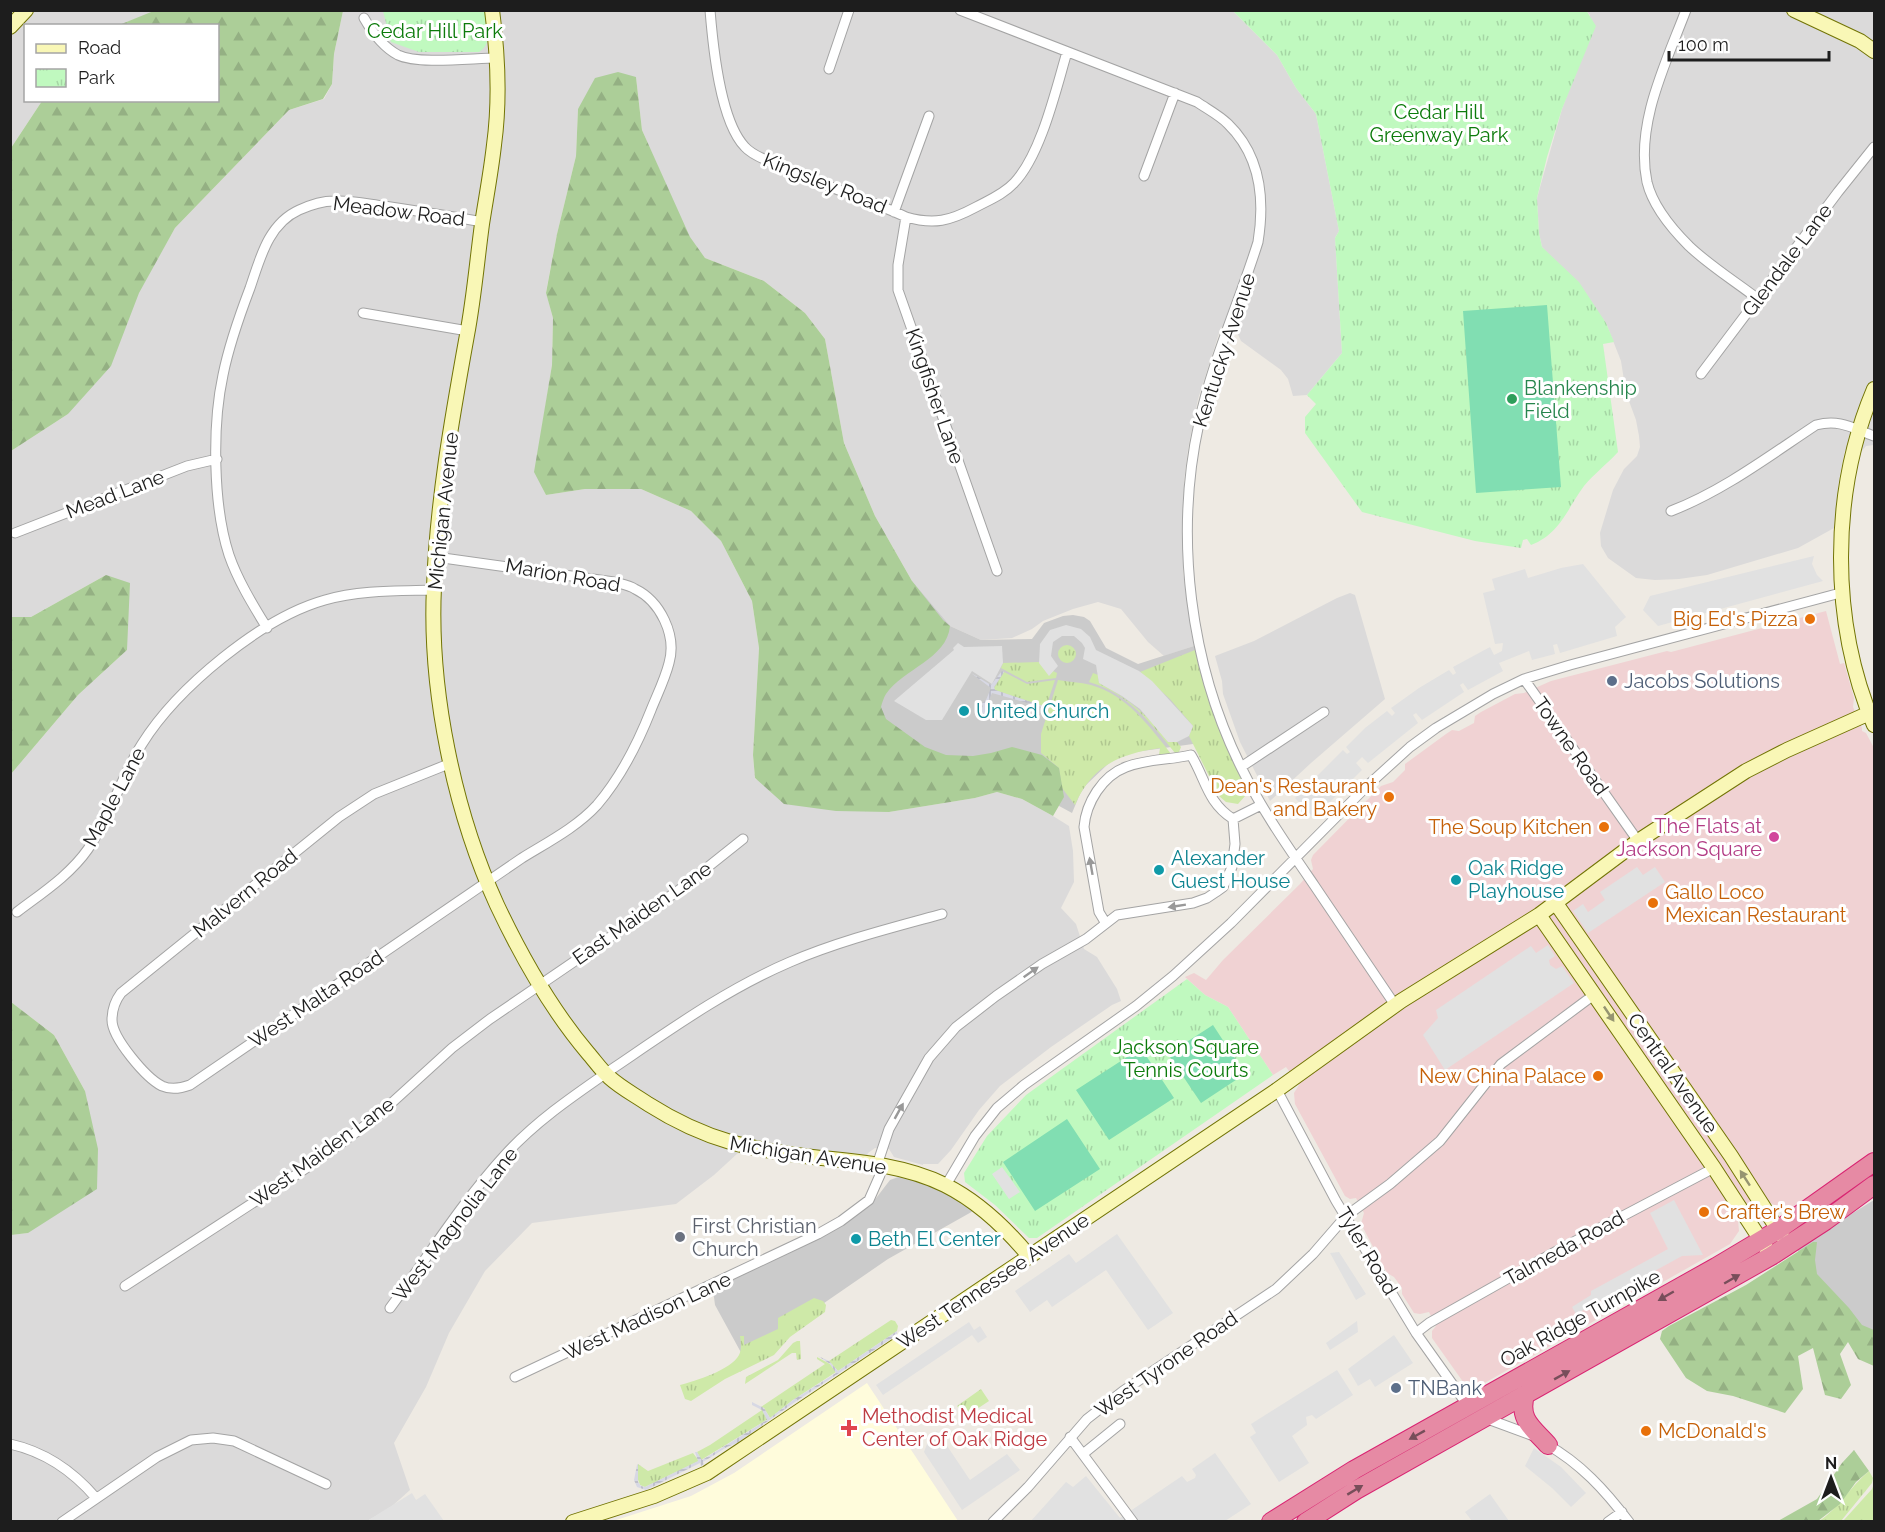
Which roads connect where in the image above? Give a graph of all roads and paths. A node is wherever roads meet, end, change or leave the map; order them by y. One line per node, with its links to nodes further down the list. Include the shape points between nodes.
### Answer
1 (26, 10): 9 (street)
2 (492, 10): 12 (street, Michigan Avenue)
3 (710, 10): 18 (street, Kingsley Road, via 721,87 731,125 744,147 784,169)
4 (849, 10): 13 (street)
5 (960, 10): 11 (street, Kentucky Avenue)
6 (1686, 10): 21 (street, via 1651,109 1646,136 1647,182 1662,215 1677,233)
7 (1794, 10): 10 (street)
8 (364, 18): 12 (street, via 372,33 399,56 417,60)
9 (10, 27)
10 (1875, 51)
11 (1067, 52): 14 (street, Kentucky Avenue); 19 (street, Kingsley Road, via 1034,150 1014,184 968,211 939,222)
12 (497, 58): 20 (street, Michigan Avenue, via 495,143)
13 (829, 69)
14 (1175, 93): 17 (street); 41 (street, Kentucky Avenue, via 1217,115 1236,134 1254,162 1262,199 1258,243 1205,395 1193,456 1188,518 1189,571 1201,650 1210,687)
15 (929, 116): 18 (street)
16 (1875, 147): 21 (street, Glendale Lane)
17 (1144, 176)
18 (894, 212): 19 (street, Kingsley Road)
19 (906, 217): 32 (street, Kingfisher Lane, via 898,290)
20 (483, 222): 23 (street, Michigan Avenue); 28 (street, Meadow Road, via 337,200 309,206 286,218 265,246 233,333 222,377)
21 (1758, 299): 24 (street, Glendale Lane)
22 (363, 313): 23 (street)
23 (468, 331): 31 (street, Michigan Avenue, via 440,504)
24 (1701, 374)
25 (1875, 389): 26 (street)
26 (1859, 430): 27 (street); 29 (street, via 1840,423 1816,425 1724,486); 34 (street, via 1846,494 1841,558)
27 (1875, 436)
28 (217, 459): 30 (street, Mead Lane, via 187,466); 35 (street, Meadow Road, via 221,516 229,555)
29 (1671, 511)
30 (15, 533)
31 (436, 557): 33 (street, Michigan Avenue); 36 (street, Marion Road, via 576,575 635,588 660,611)
32 (997, 571)
33 (433, 590): 35 (street, Maple Lane, via 324,600); 40 (street, Michigan Avenue, via 435,666)
34 (1844, 592): 37 (street); 39 (street, via 1850,651)
35 (267, 628): 49 (street, Maple Lane, via 217,662 175,703 130,764 87,850 68,872)
36 (668, 630): 47 (street, West Malta Road, via 670,661 642,731 617,778 581,819)
37 (1524, 680): 45 (street, Towne Road); 46 (street, via 1493,694 1410,747)
38 (1324, 712): 41 (street)
39 (1873, 717): 45 (street, West Tennessee Avenue, via 1787,750 1746,771)
40 (452, 763): 47 (street, Michigan Avenue); 59 (street, Malvern Road, via 392,786 339,817 121,993 115,1002 112,1022)
41 (1241, 766): 42 (street, Kentucky Avenue)
42 (1261, 806): 43 (street); 46 (street, Kentucky Avenue)
43 (1233, 819): 52 (street, one-way to 52, via 1232,867 1216,892 1193,903 1117,915); 52 (street, one-way to 43, via 1084,827 1089,805 1103,785 1124,768 1191,755 1214,804)
44 (743, 839): 56 (street, East Maiden Lane, via 679,890)
45 (1638, 841): 48 (street, West Tennessee Avenue)
46 (1296, 859): 58 (street, Kentucky Avenue); 68 (street, via 1173,976 997,1108)
47 (487, 883): 56 (street, Michigan Avenue); 59 (street, West Malta Road, via 190,1085 165,1087)
48 (1555, 902): 51 (street, West Tennessee Avenue); 53 (street, Central Avenue)
49 (17, 912)
50 (942, 914): 60 (street, West Magnolia Lane, via 790,962 717,1000)
51 (1539, 915): 54 (street, Central Avenue); 58 (street, West Tennessee Avenue)
52 (1105, 922): 66 (street, West Madison Lane, one-way to 52, via 889,1129 928,1058 956,1027)
53 (1577, 933): 54 (street); 55 (street, Central Avenue)
54 (1561, 945): 57 (street, Central Avenue)
55 (1611, 983): 57 (street); 62 (street, Central Avenue)
56 (538, 985): 60 (street, Michigan Avenue); 75 (street, West Maiden Lane, via 452,1048 374,1119)
57 (1595, 994): 63 (street, Central Avenue, one-way to 63); 70 (street, West Tyrone Road, via 1501,1064 1440,1141)
58 (1395, 1005): 61 (street, West Tennessee Avenue)
59 (141, 1070)
60 (605, 1074): 66 (street, Michigan Avenue, via 672,1119 719,1140 774,1152); 76 (street, West Magnolia Lane, via 536,1124 506,1154)
61 (1276, 1090): 70 (street, Tyler Road); 73 (street, West Tennessee Avenue)
62 (1685, 1091): 63 (street); 64 (street, Central Avenue)
63 (1670, 1103): 67 (street, Central Avenue)
64 (1731, 1156): 67 (street); 71 (street, Central Avenue, one-way to 64)
65 (1875, 1162): 71 (highway, Oak Ridge Turnpike)
66 (877, 1165): 68 (street, Michigan Avenue, via 917,1173); 78 (street, West Madison Lane, via 880,1175 869,1200 841,1221)
67 (1714, 1168): 72 (street, Central Avenue); 77 (street, Talmeda Road, via 1562,1248)
68 (946, 1185): 73 (street, Michigan Avenue, via 1001,1223)
69 (1875, 1185): 71 (highway, Oak Ridge Turnpike)
70 (1347, 1216): 77 (street, Tyler Road); 83 (street, West Tyrone Road, via 1276,1288 1105,1403)
71 (1783, 1238): 72 (highway, Oak Ridge Turnpike); 74 (highway, Oak Ridge Turnpike)
72 (1760, 1240): 74 (street, Central Avenue); 80 (highway, Oak Ridge Turnpike, one-way to 80)
73 (1029, 1256): 91 (street, West Tennessee Avenue, via 707,1473 654,1496)
74 (1771, 1256): 79 (highway, Oak Ridge Turnpike, one-way to 74)
75 (125, 1286)
76 (390, 1308)
77 (1416, 1333): 80 (street, Tyler Road)
78 (516, 1377)
79 (1525, 1395): 81 (highway, Oak Ridge Turnpike); 85 (highway, via 1525,1419)
80 (1468, 1407): 81 (highway); 94 (highway, Oak Ridge Turnpike, one-way to 94)
81 (1483, 1417): 85 (street, via 1525,1431); 95 (highway, Oak Ridge Turnpike, one-way to 81)
82 (1120, 1424): 86 (street)
83 (1070, 1437): 86 (street); 92 (street, West Tyrone Road)
84 (10, 1444): 88 (street, via 47,1457 79,1478)
85 (1548, 1445): 89 (street, via 1597,1482)
86 (1083, 1454): 93 (street)
87 (326, 1484): 88 (street, via 234,1441 213,1438 191,1440)
88 (96, 1498): 90 (street)
89 (1622, 1512): 96 (street); 97 (street)
90 (62, 1521)
91 (573, 1521)
92 (993, 1521)
93 (1133, 1521)
94 (1271, 1521)
95 (1306, 1521)
96 (1608, 1521)
97 (1629, 1521)

